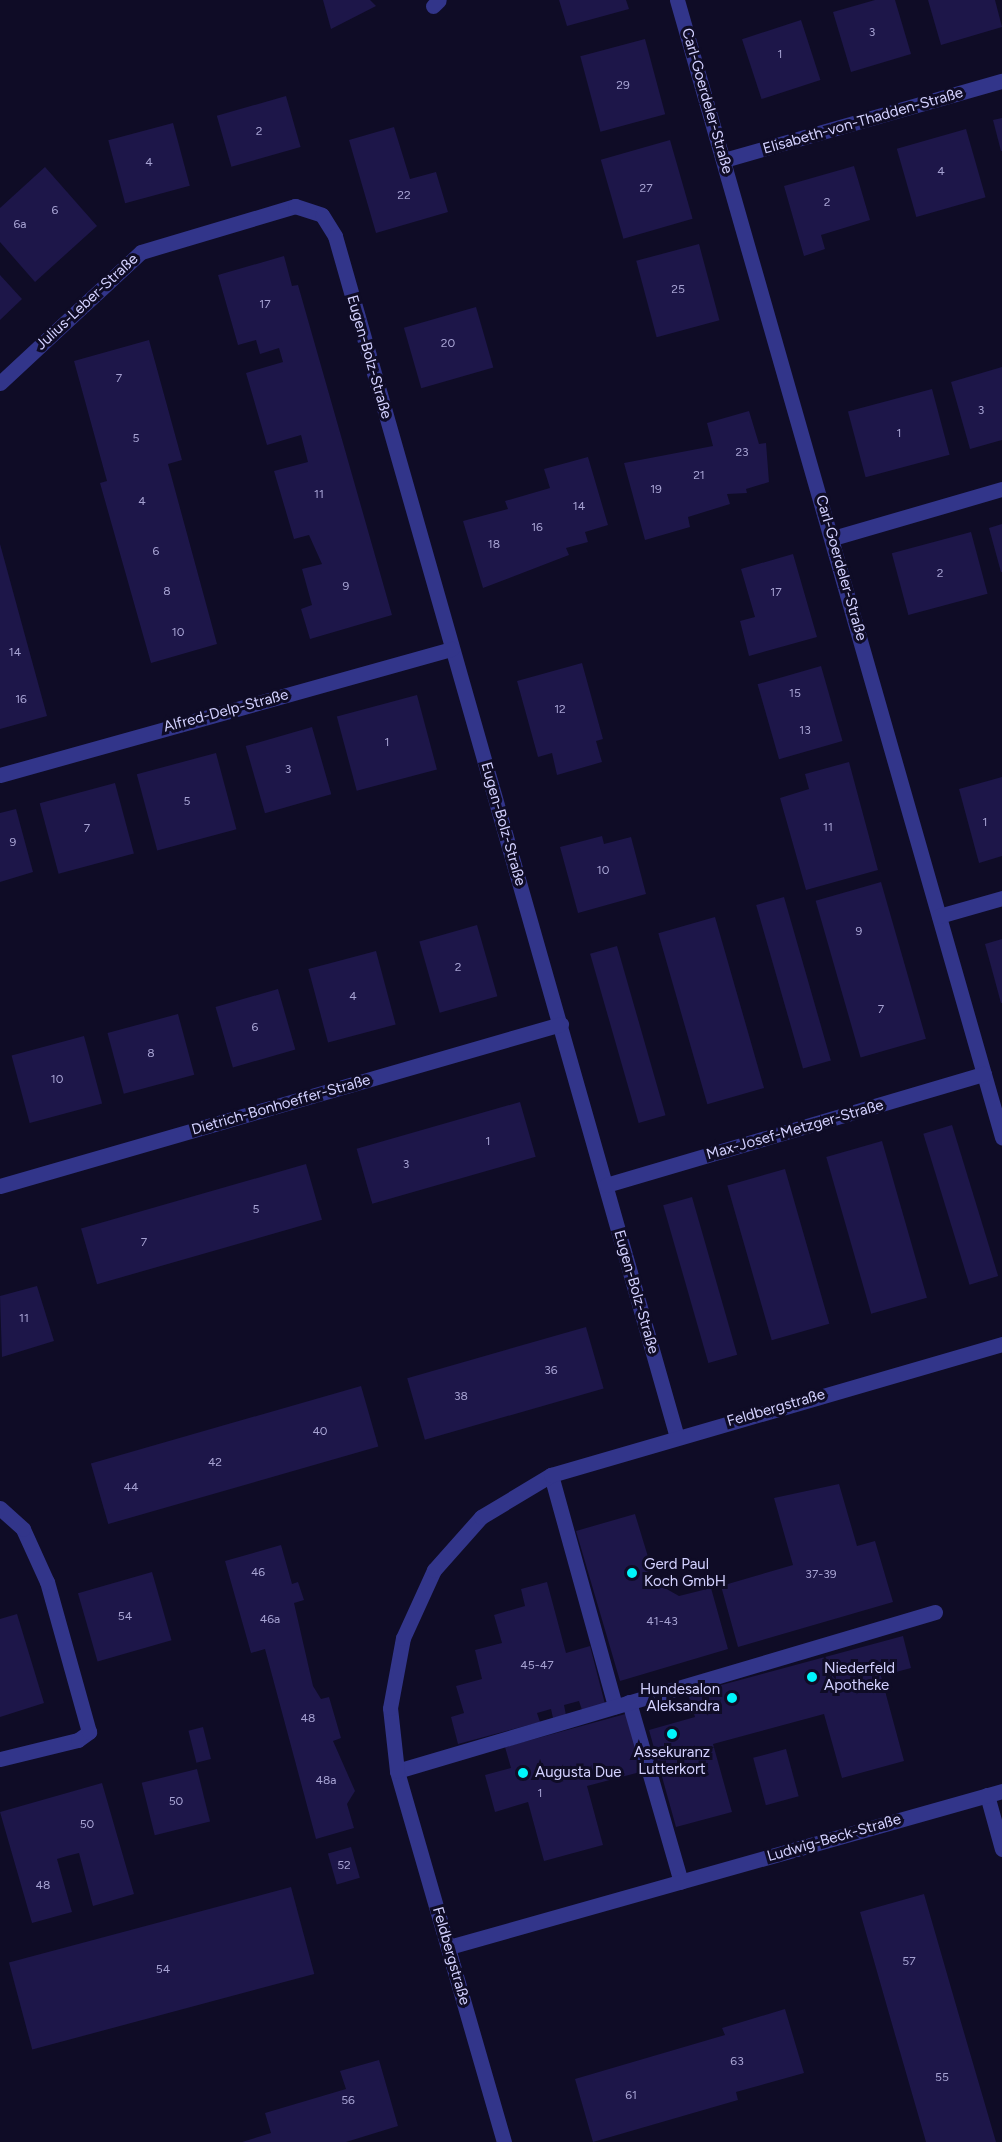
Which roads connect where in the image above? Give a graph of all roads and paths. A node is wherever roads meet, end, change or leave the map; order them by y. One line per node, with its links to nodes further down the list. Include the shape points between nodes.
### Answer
1 (677, 0): 3 (street, Carl-Goerdeler-Straße)
2 (1002, 81): 3 (street, Elisabeth-von-Thadden-Straße)
3 (724, 160): 7 (street, Carl-Goerdeler-Straße)
4 (322, 215): 5 (street, Julius-Leber-Straße, via 295,206 141,252); 8 (street, Eugen-Bolz-Straße, via 335,236)
5 (0, 383)
6 (1002, 489): 7 (street)
7 (833, 538): 11 (street, Carl-Goerdeler-Straße)
8 (452, 649): 9 (street, Alfred-Delp-Straße); 12 (street, Eugen-Bolz-Straße)
9 (0, 775)
10 (1002, 898): 11 (street)
11 (939, 916): 13 (street, Carl-Goerdeler-Straße)
12 (561, 1024): 15 (street, Eugen-Bolz-Straße); 16 (street, Dietrich-Bonhoeffer-Straße)
13 (984, 1074): 14 (street, Carl-Goerdeler-Straße); 15 (street, Max-Josef-Metzger-Straße)
14 (1002, 1137)
15 (606, 1185): 18 (street, Eugen-Bolz-Straße)
16 (0, 1186)
17 (1002, 1344): 18 (street, Feldbergstraße)
18 (677, 1437): 19 (street, Feldbergstraße)
19 (551, 1475): 22 (street); 24 (street, Feldbergstraße, via 481,1517 434,1570 403,1638 390,1708)
20 (0, 1508): 23 (street, via 23,1529 47,1582 89,1732 78,1740)
21 (935, 1612): 22 (street)
22 (622, 1704): 24 (street); 27 (street)
23 (0, 1758)
24 (397, 1771): 28 (street, Feldbergstraße)
25 (994, 1793): 26 (street, Ludwig-Beck-Straße); 27 (street, Ludwig-Beck-Straße)
26 (1002, 1849)
27 (681, 1882): 28 (street, Ludwig-Beck-Straße)
28 (449, 1947): 29 (street, Feldbergstraße)
29 (504, 2142)

